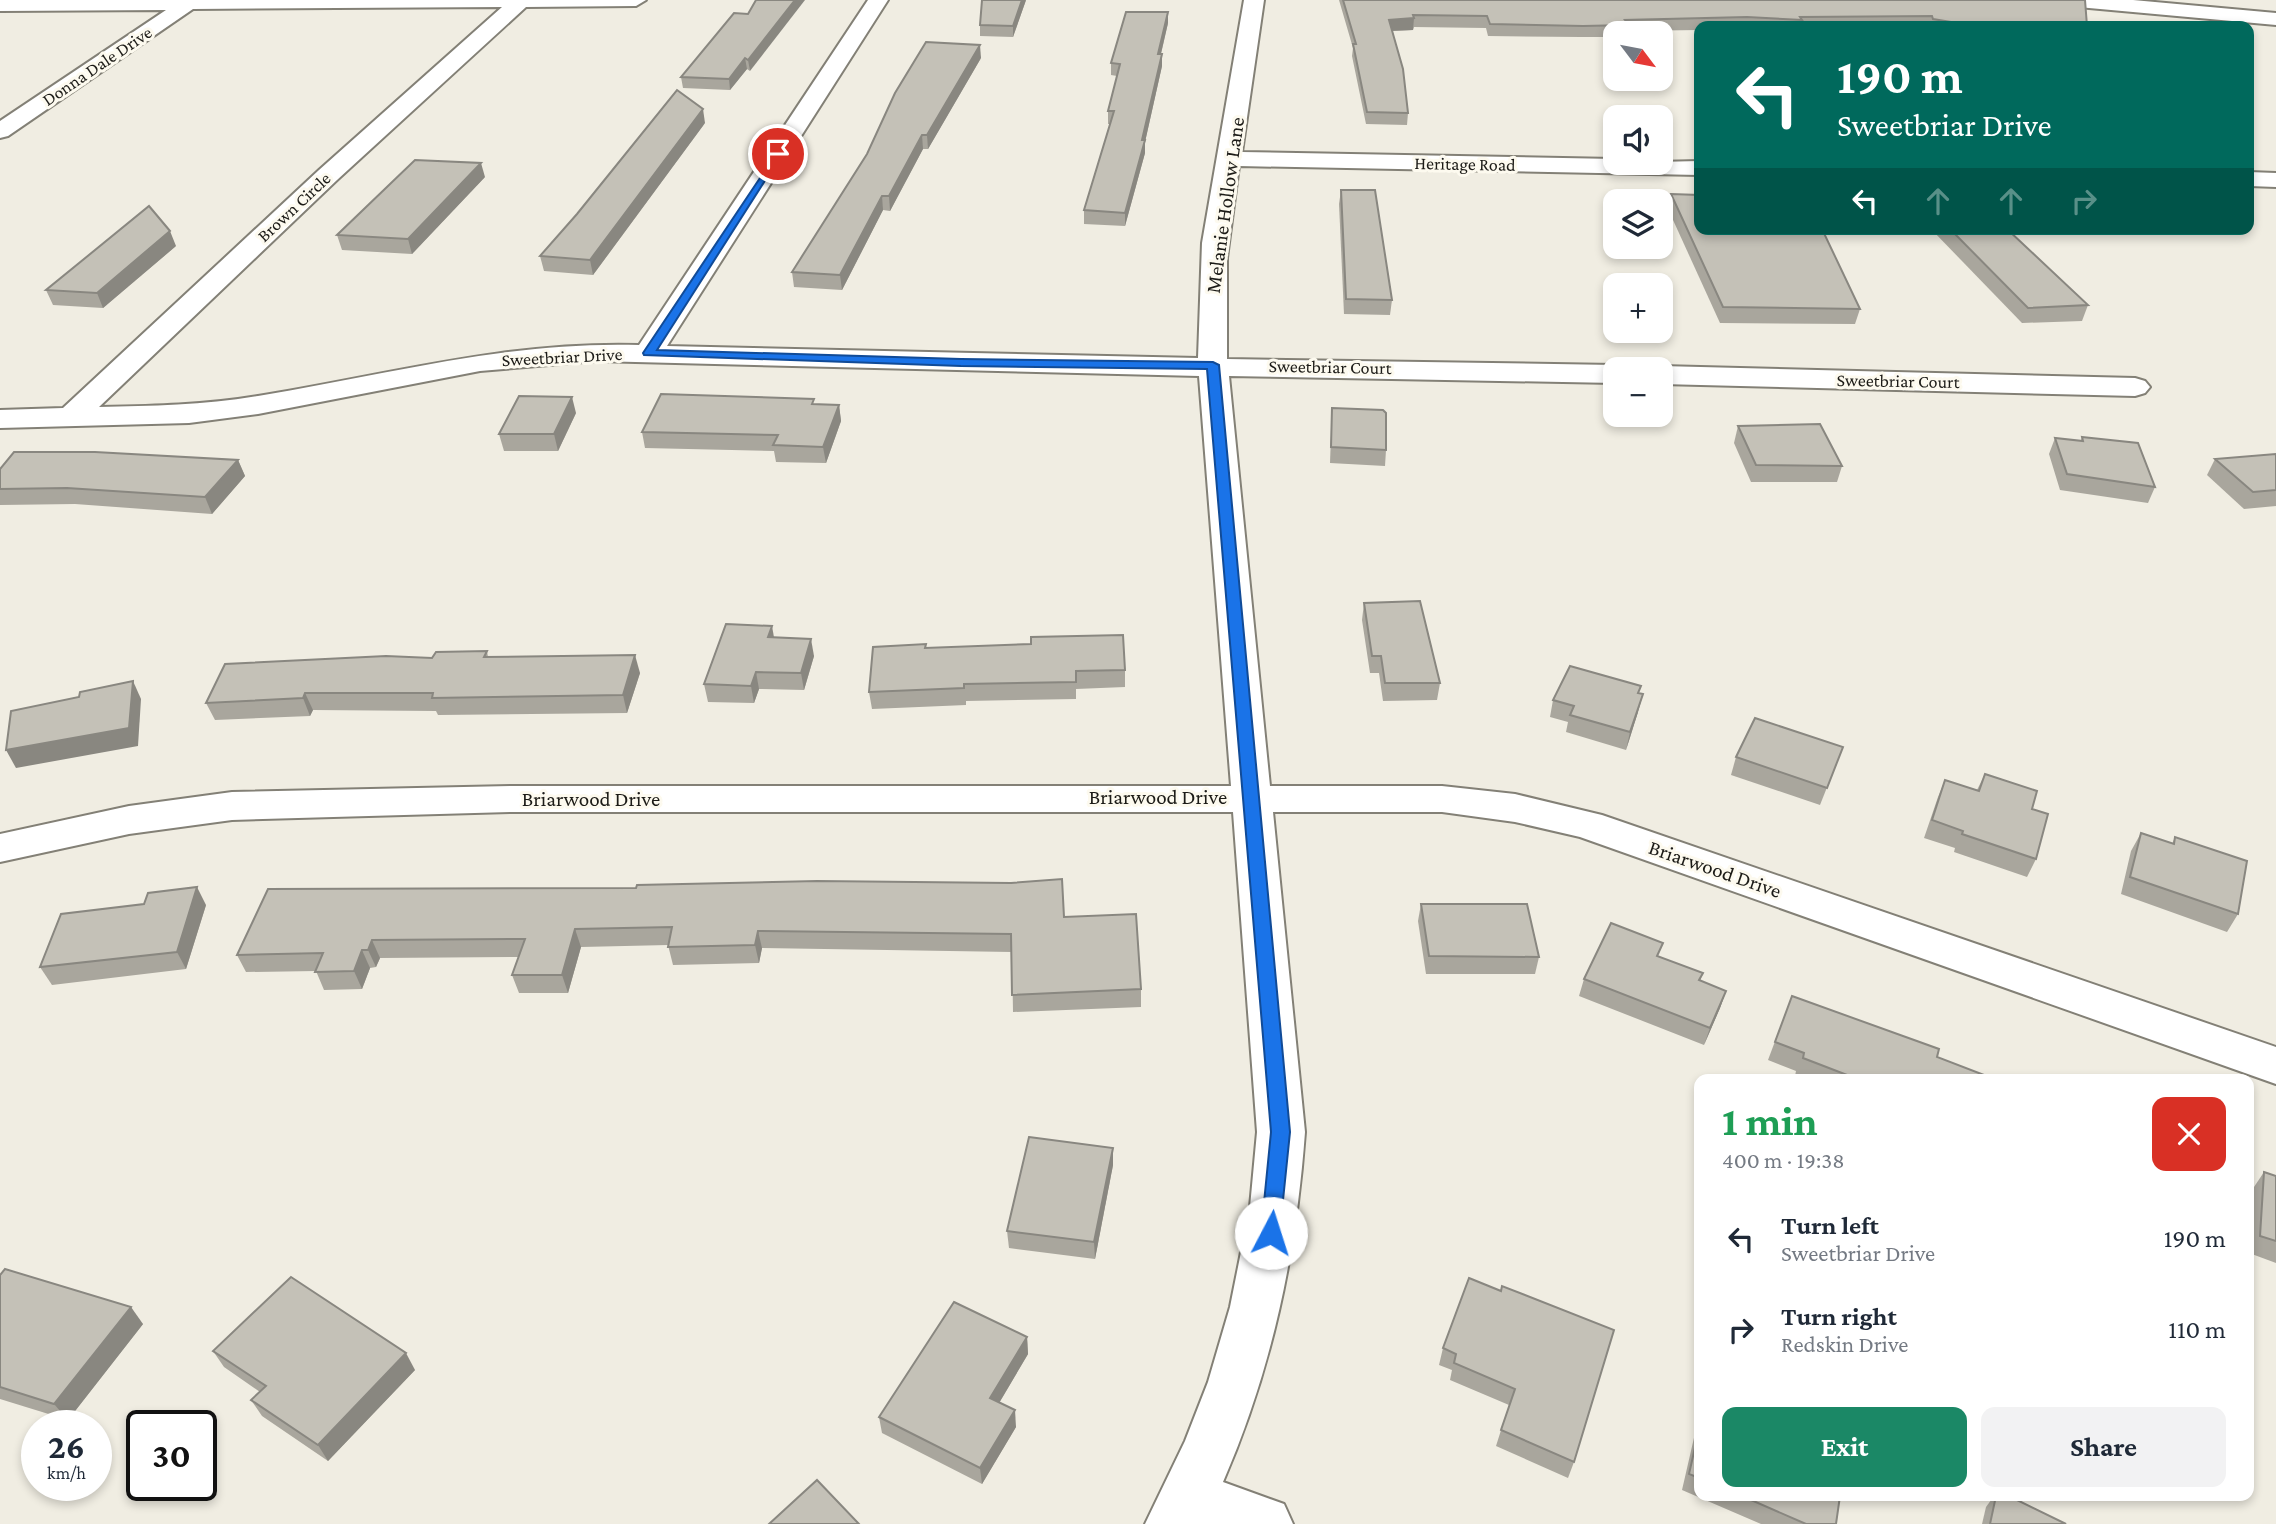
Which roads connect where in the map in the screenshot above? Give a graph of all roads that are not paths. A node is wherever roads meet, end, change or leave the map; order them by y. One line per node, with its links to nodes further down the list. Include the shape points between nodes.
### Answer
1 (636, 0): 5 (street)
2 (878, 0): 14 (street)
3 (1254, 0): 10 (street, Melanie Hollow Lane)
4 (2067, 0): 8 (street)
5 (521, 1): 6 (street); 20 (street, Brown Circle)
6 (191, 2): 7 (street); 9 (street, Donna Dale Drive)
7 (0, 5)
8 (2276, 19)
9 (0, 131)
10 (1230, 159): 11 (street, Heritage Road); 15 (street, Melanie Hollow Lane, via 1215,242)
11 (1694, 168)
12 (2254, 179): 13 (street)
13 (2276, 180)
14 (649, 353): 15 (street, Sweetbriar Drive); 20 (street, Sweetbriar Drive, via 539,355 444,368 258,405 189,414)
15 (1213, 365): 16 (street, Sweetbriar Court); 21 (street, Melanie Hollow Lane)
16 (1603, 374)
17 (1673, 375): 18 (street, Sweetbriar Court)
18 (2135, 387)
19 (0, 419): 20 (street, Sweetbriar Drive)
20 (69, 419)
21 (1253, 797): 22 (street, Briarwood Drive, via 526,799 232,806 129,820); 23 (street, Briarwood Drive, via 1443,799 1516,808 1588,825); 24 (street, Melanie Hollow Lane, via 1281,1132 1271,1233 1240,1366)
22 (0, 848)
23 (2276, 1066)
24 (1181, 1511): 25 (street)
25 (1264, 1524)

